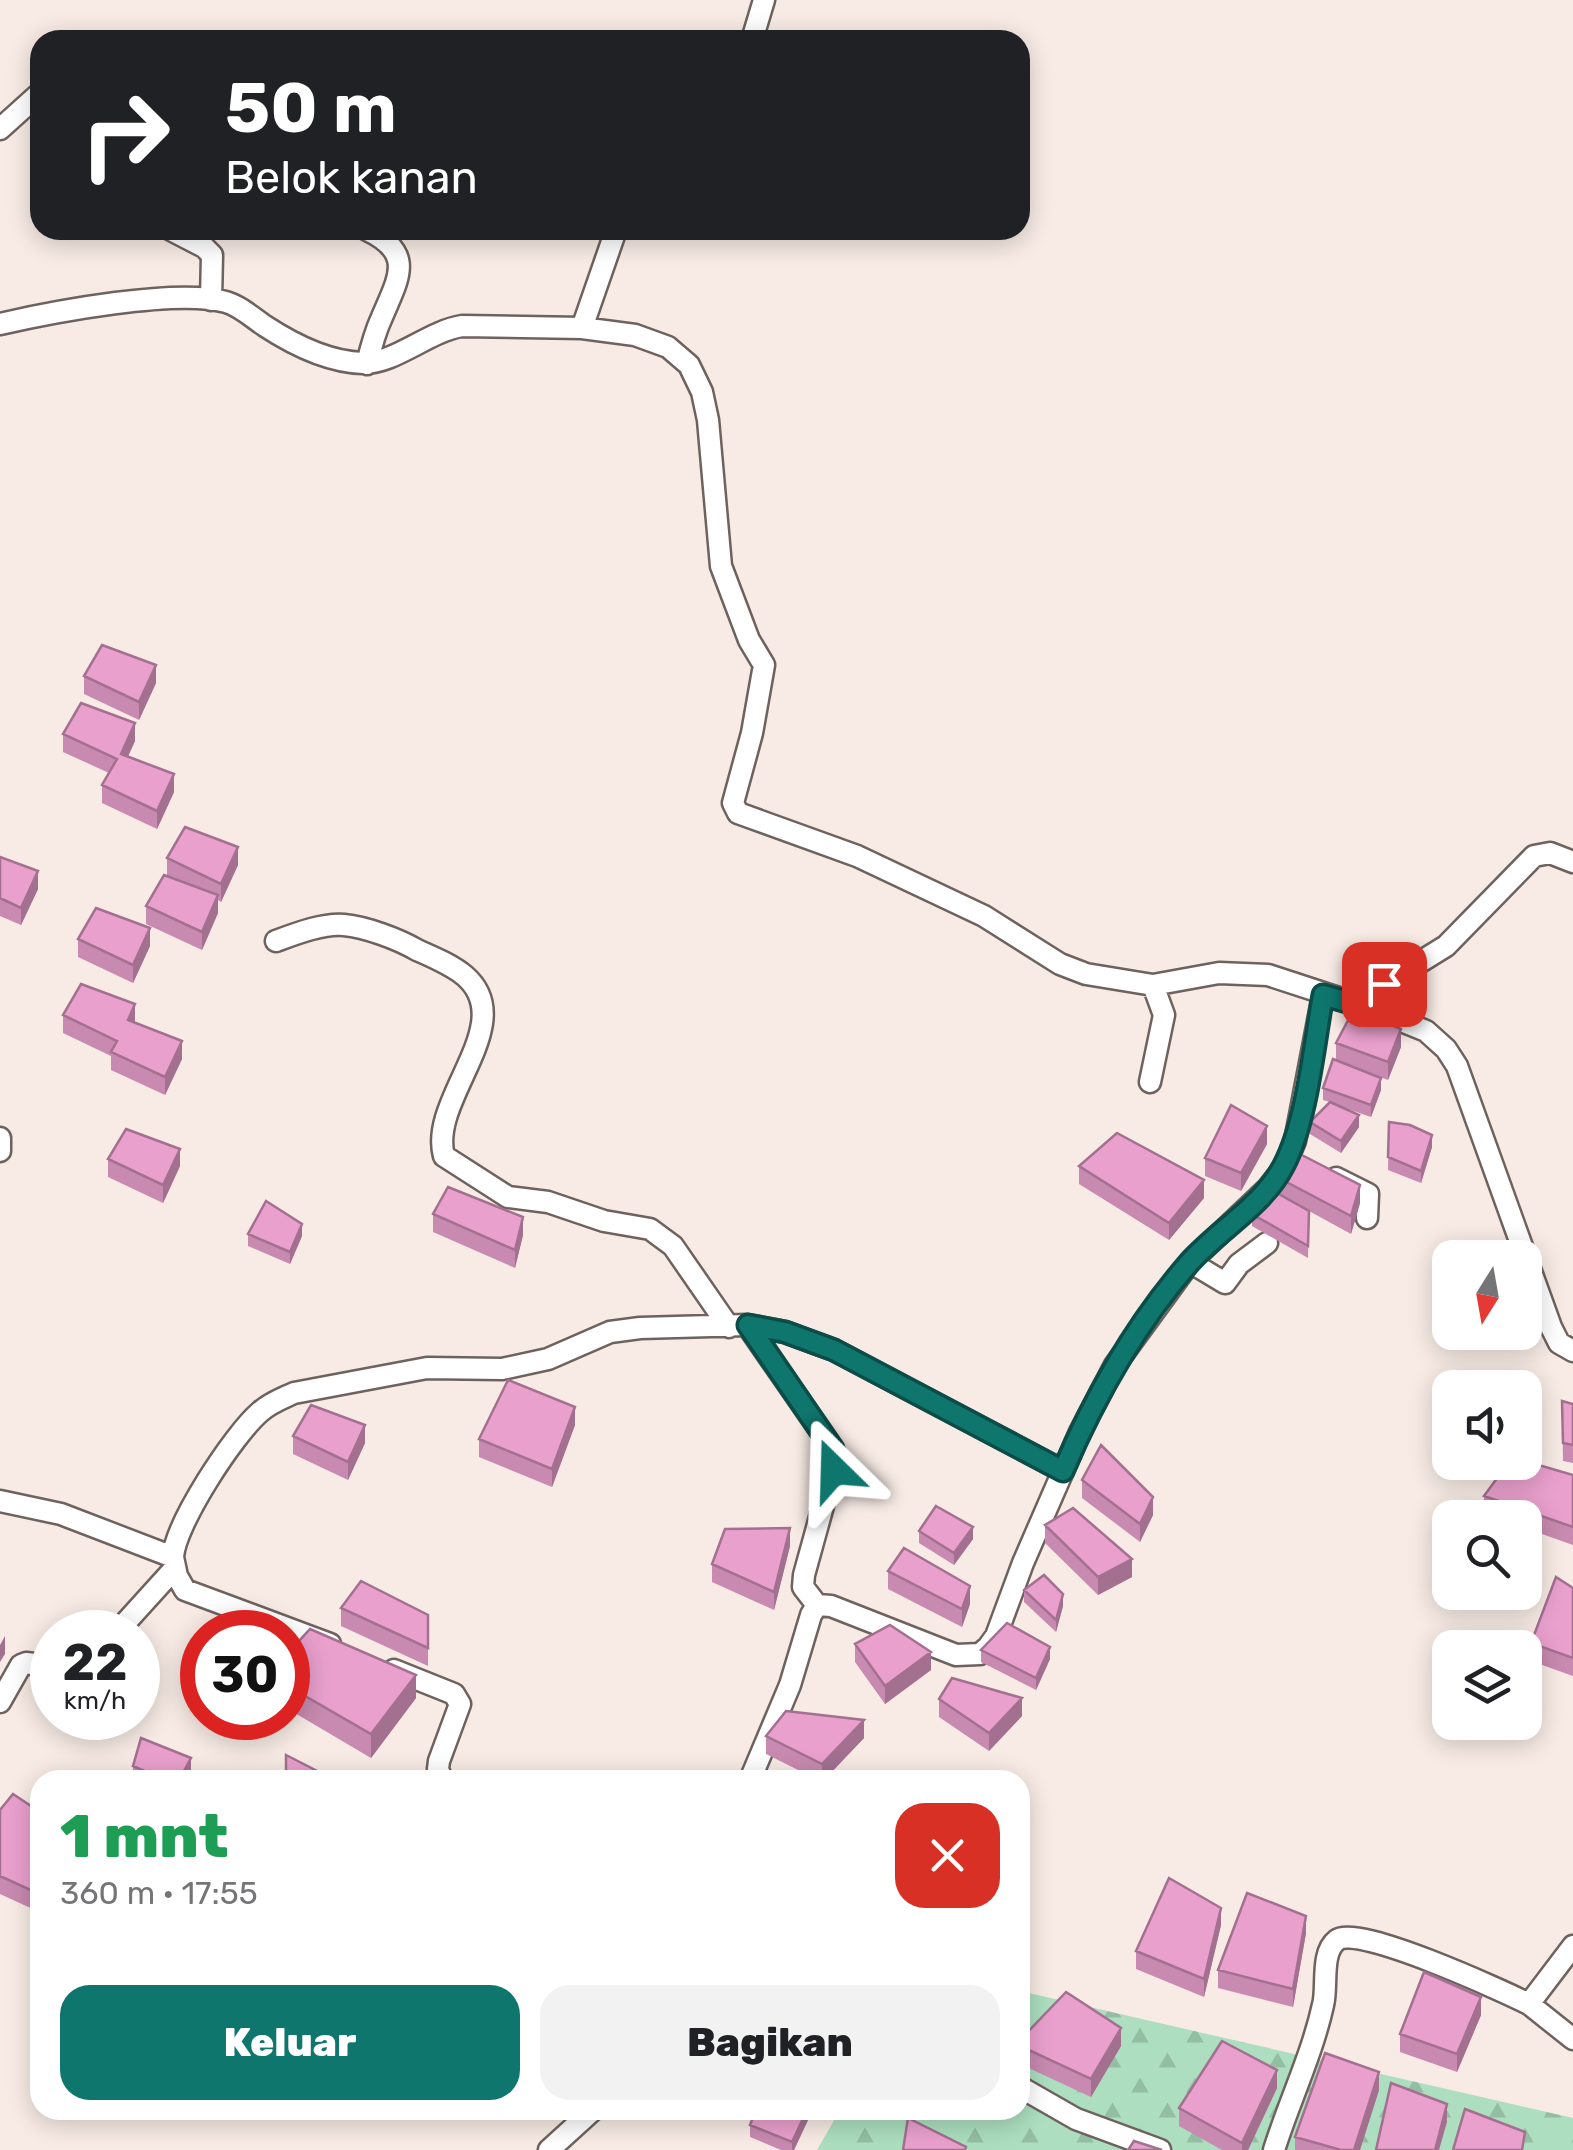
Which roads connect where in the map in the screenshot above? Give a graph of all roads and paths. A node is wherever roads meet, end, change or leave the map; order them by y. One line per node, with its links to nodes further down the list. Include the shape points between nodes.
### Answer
1 (764, 0): 2 (street)
2 (755, 30)
3 (30, 102): 4 (street)
4 (0, 129)
5 (190, 240): 8 (street, via 212,256)
6 (386, 240): 11 (street, via 401,267)
7 (613, 240): 10 (street)
8 (211, 300): 9 (street, via 172,298); 11 (street, via 238,308 316,353)
9 (0, 324)
10 (582, 328): 11 (street, via 446,328); 14 (street, via 668,347 689,366 702,392 721,566 764,665 734,794 738,813 857,856 997,922 1060,964)
11 (367, 364)
12 (1573, 862): 16 (street, via 1550,853 1534,856 1446,946)
13 (276, 941): 26 (street, via 342,924 409,945 466,977 482,1001 480,1035 440,1131 444,1156 508,1196 663,1236)
14 (1153, 986): 15 (street, via 1240,972); 19 (street, via 1164,1016)
15 (1323, 995): 16 (street); 22 (street, via 1295,1141)
16 (1354, 1004): 18 (street)
17 (1383, 1030): 18 (street)
18 (1426, 1031): 27 (street, via 1457,1066 1551,1327)
19 (1150, 1082)
20 (0, 1138): 21 (street)
21 (0, 1152)
22 (1305, 1162): 23 (street, via 1368,1194); 25 (street)
23 (1368, 1218)
24 (1267, 1243): 25 (street, via 1225,1283)
25 (1190, 1262): 28 (street, via 1115,1365)
26 (738, 1326): 28 (street, via 785,1332 834,1350); 30 (street, via 610,1332 548,1360 502,1369 427,1368 294,1393 256,1414 234,1444 178,1534); 31 (street, via 836,1459 804,1574 803,1587)
27 (1573, 1350)
28 (1063, 1471): 31 (street, via 996,1636 980,1654 956,1655)
29 (0, 1501): 30 (street, via 60,1514)
30 (174, 1562): 32 (street); 33 (street, via 186,1590)
31 (817, 1605): 38 (street)
32 (135, 1610)
33 (348, 1651)
34 (30, 1663): 36 (street, via 21,1665)
35 (380, 1664): 37 (street, via 459,1700)
36 (0, 1702)
37 (438, 1770)
38 (754, 1770)
39 (1573, 1946): 40 (street)
40 (1529, 2004): 41 (street); 46 (street, via 1373,1941 1340,1938 1328,1950 1324,2002)
41 (1573, 2039)
42 (1030, 2094): 45 (street, via 1076,2120)
43 (582, 2120): 44 (street)
44 (549, 2150)
45 (1160, 2150)
46 (1274, 2150)

